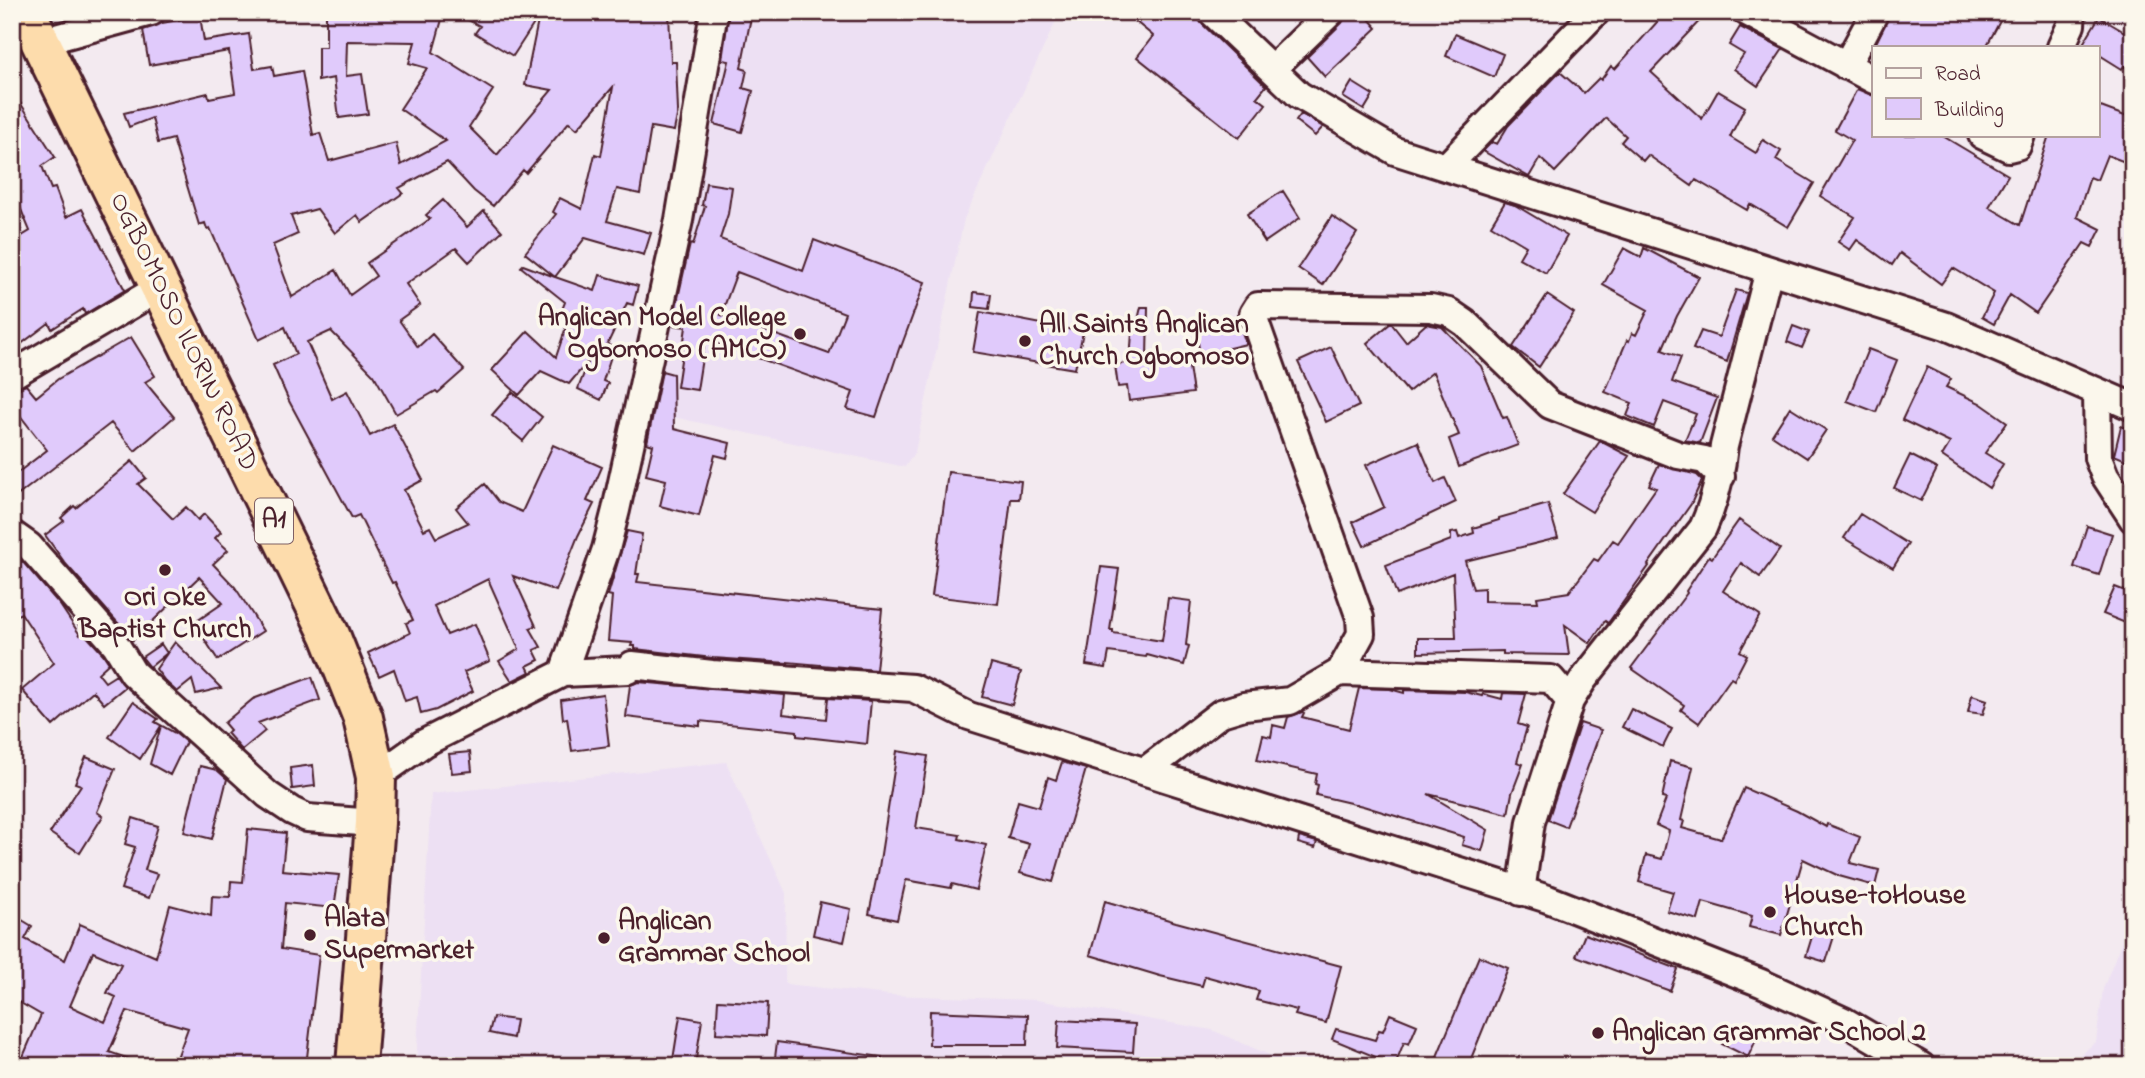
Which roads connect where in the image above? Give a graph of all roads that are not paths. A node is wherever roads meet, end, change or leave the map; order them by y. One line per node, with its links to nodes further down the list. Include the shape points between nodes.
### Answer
1 (152, 12): 9 (street)
2 (714, 12): 26 (street, via 679,220 617,510)
3 (1212, 12): 12 (street)
4 (1331, 12): 12 (street)
5 (1596, 12): 16 (street)
6 (1747, 12): 11 (street)
7 (1875, 12): 11 (street)
8 (2072, 12): 10 (street)
9 (33, 27): 18 (highway, OGBOMOSO ILORIN ROAD / A1)
10 (2061, 46)
11 (1846, 66): 13 (street)
12 (1272, 69): 16 (street, via 1299,95 1395,151)
13 (1872, 79)
14 (1984, 136): 15 (street, via 2009,148 2017,146)
15 (2021, 136)
16 (1446, 167): 17 (street)
17 (1769, 270): 20 (street, via 1946,326); 22 (street)
18 (161, 287): 19 (street); 28 (highway, OGBOMOSO ILORIN ROAD / A1, via 330,635)
19 (12, 375)
20 (2097, 392): 21 (street); 23 (street, via 2098,458)
21 (2133, 407)
22 (1717, 460): 25 (street, via 1678,455 1550,405 1449,312 1258,306 1253,314 1257,327 1360,618 1361,634); 27 (street, via 1715,501 1703,528)
23 (2133, 519)
24 (12, 534): 32 (street, via 29,546 116,645 133,673 268,795 307,818)
25 (1340, 672): 27 (street, via 1550,678); 30 (street, via 1290,701 1221,713)
26 (563, 673): 29 (street); 30 (street, via 628,670 632,665 913,688 969,716)
27 (1570, 701): 33 (street, via 1531,822)
28 (368, 737): 29 (street); 31 (highway, OGBOMOSO ILORIN ROAD / A1)
29 (424, 743): 31 (street)
30 (1145, 771): 33 (street)
31 (376, 777): 32 (highway, OGBOMOSO ILORIN ROAD / A1)
32 (375, 823): 34 (highway, OGBOMOSO ILORIN ROAD / A1)
33 (1521, 892): 35 (street, via 1761,983 1844,1021)
34 (356, 1066)
35 (1921, 1066)

